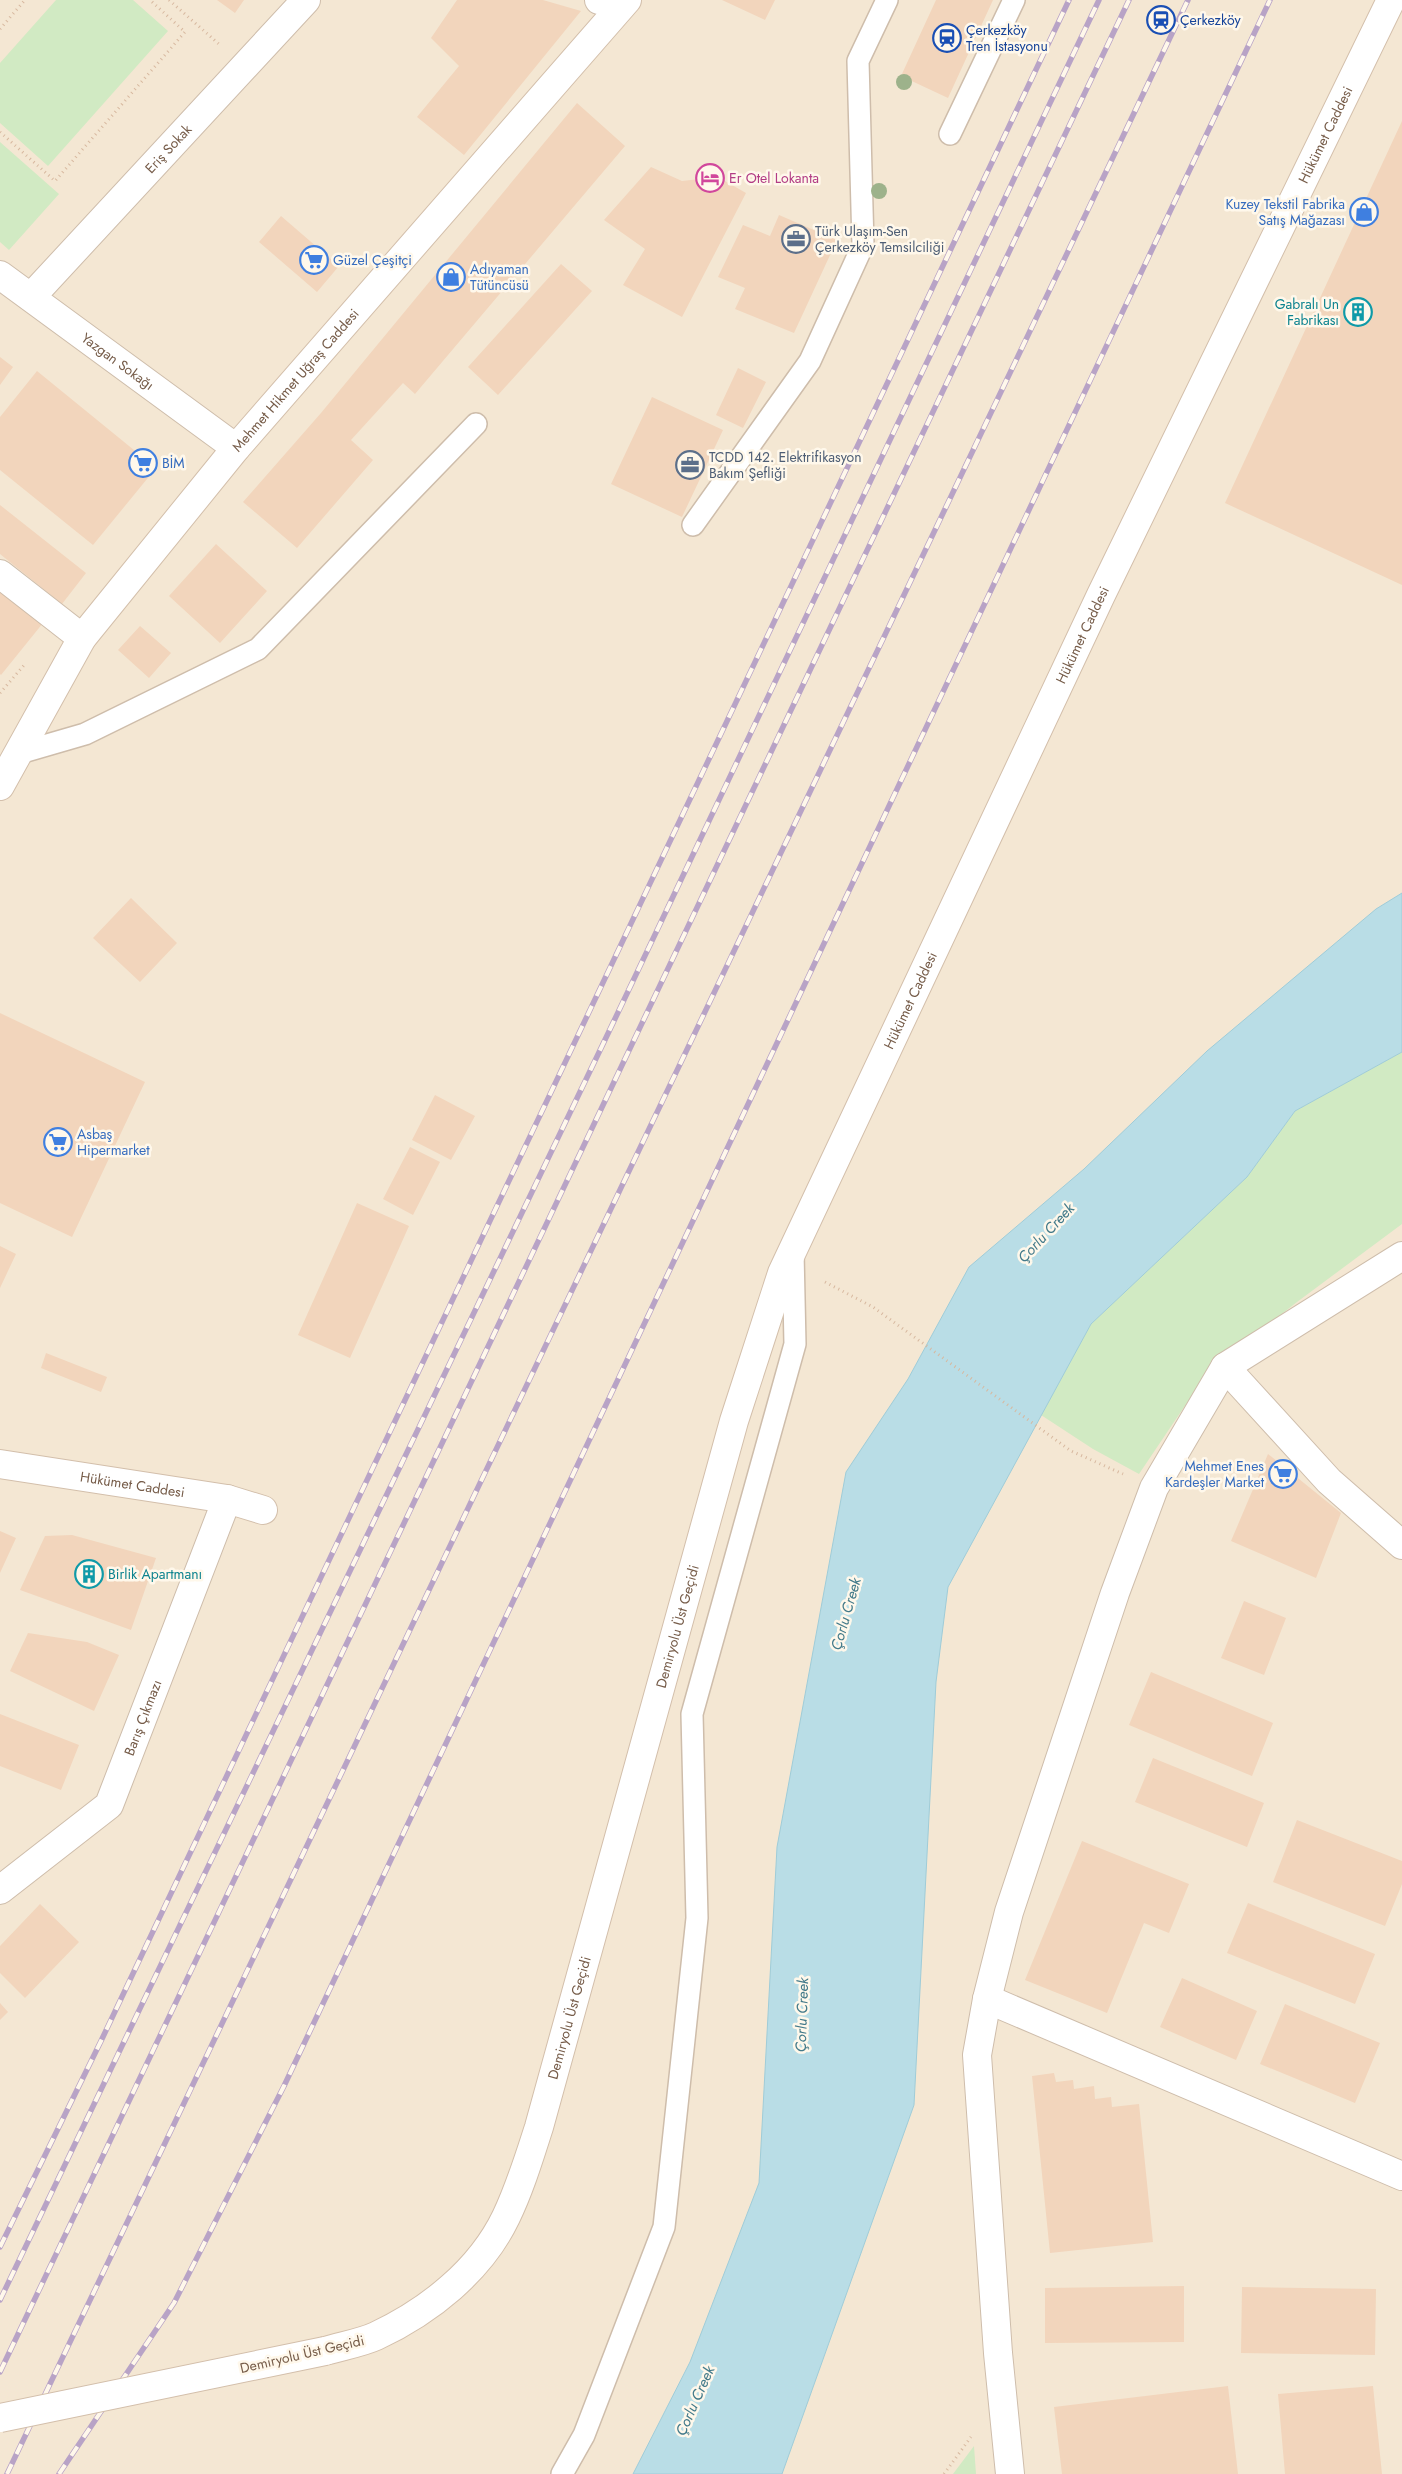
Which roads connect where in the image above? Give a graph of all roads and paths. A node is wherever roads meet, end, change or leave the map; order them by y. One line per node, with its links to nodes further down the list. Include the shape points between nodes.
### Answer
1 (25, 0): 9 (path)
2 (150, 0): 11 (path, via 185,32 55,181)
3 (169, 0): 10 (path)
4 (306, 0): 10 (street, Eriş Sokak)
5 (887, 0): 17 (lane, via 858,61 863,245 810,361)
6 (1014, 0): 12 (lane)
7 (1391, 0): 23 (street, Hükümet Caddesi, via 1097,604)
8 (616, 2): 16 (street, Mehmet Hikmet Uğraş Caddesi)
9 (0, 29)
10 (245, 66): 14 (street, Eriş Sokak)
11 (0, 132)
12 (950, 134)
13 (0, 274): 14 (street, Yazgan Sokağı)
14 (31, 298): 16 (street, Yazgan Sokağı)
15 (476, 424): 20 (lane, via 258,649 86,734)
16 (236, 448): 19 (street, Mehmet Hikmet Uğraş Caddesi)
17 (694, 525)
18 (0, 574): 19 (street)
19 (82, 638): 20 (street, Mehmet Hikmet Uğraş Caddesi)
20 (16, 754): 21 (street, Mehmet Hikmet Uğraş Caddesi)
21 (0, 786)
22 (1402, 1256): 25 (street)
23 (787, 1261): 34 (street, Demiryolu Üst Geçidi, bridge, via 731,1430 539,2127 505,2219 480,2257 453,2286 428,2306 375,2336 325,2350); 36 (lane, via 795,1344 692,1714 696,1918 664,2227 584,2435)
24 (821, 1280): 27 (path, via 872,1308 1071,1451)
25 (1225, 1367): 27 (street); 30 (street, via 1329,1481)
26 (0, 1464): 28 (street, Hükümet Caddesi)
27 (1154, 1488): 32 (street, via 1115,1593 1012,1902)
28 (227, 1499): 29 (street, Hükümet Caddesi); 31 (street, Barış Çıkmazı, via 109,1805)
29 (263, 1510)
30 (1402, 1545)
31 (0, 1890)
32 (987, 1998): 33 (street); 38 (street, via 977,2055)
33 (1402, 2176)
34 (0, 2418)
35 (972, 2436): 37 (path)
36 (562, 2474)
37 (944, 2474)
38 (1010, 2474)

